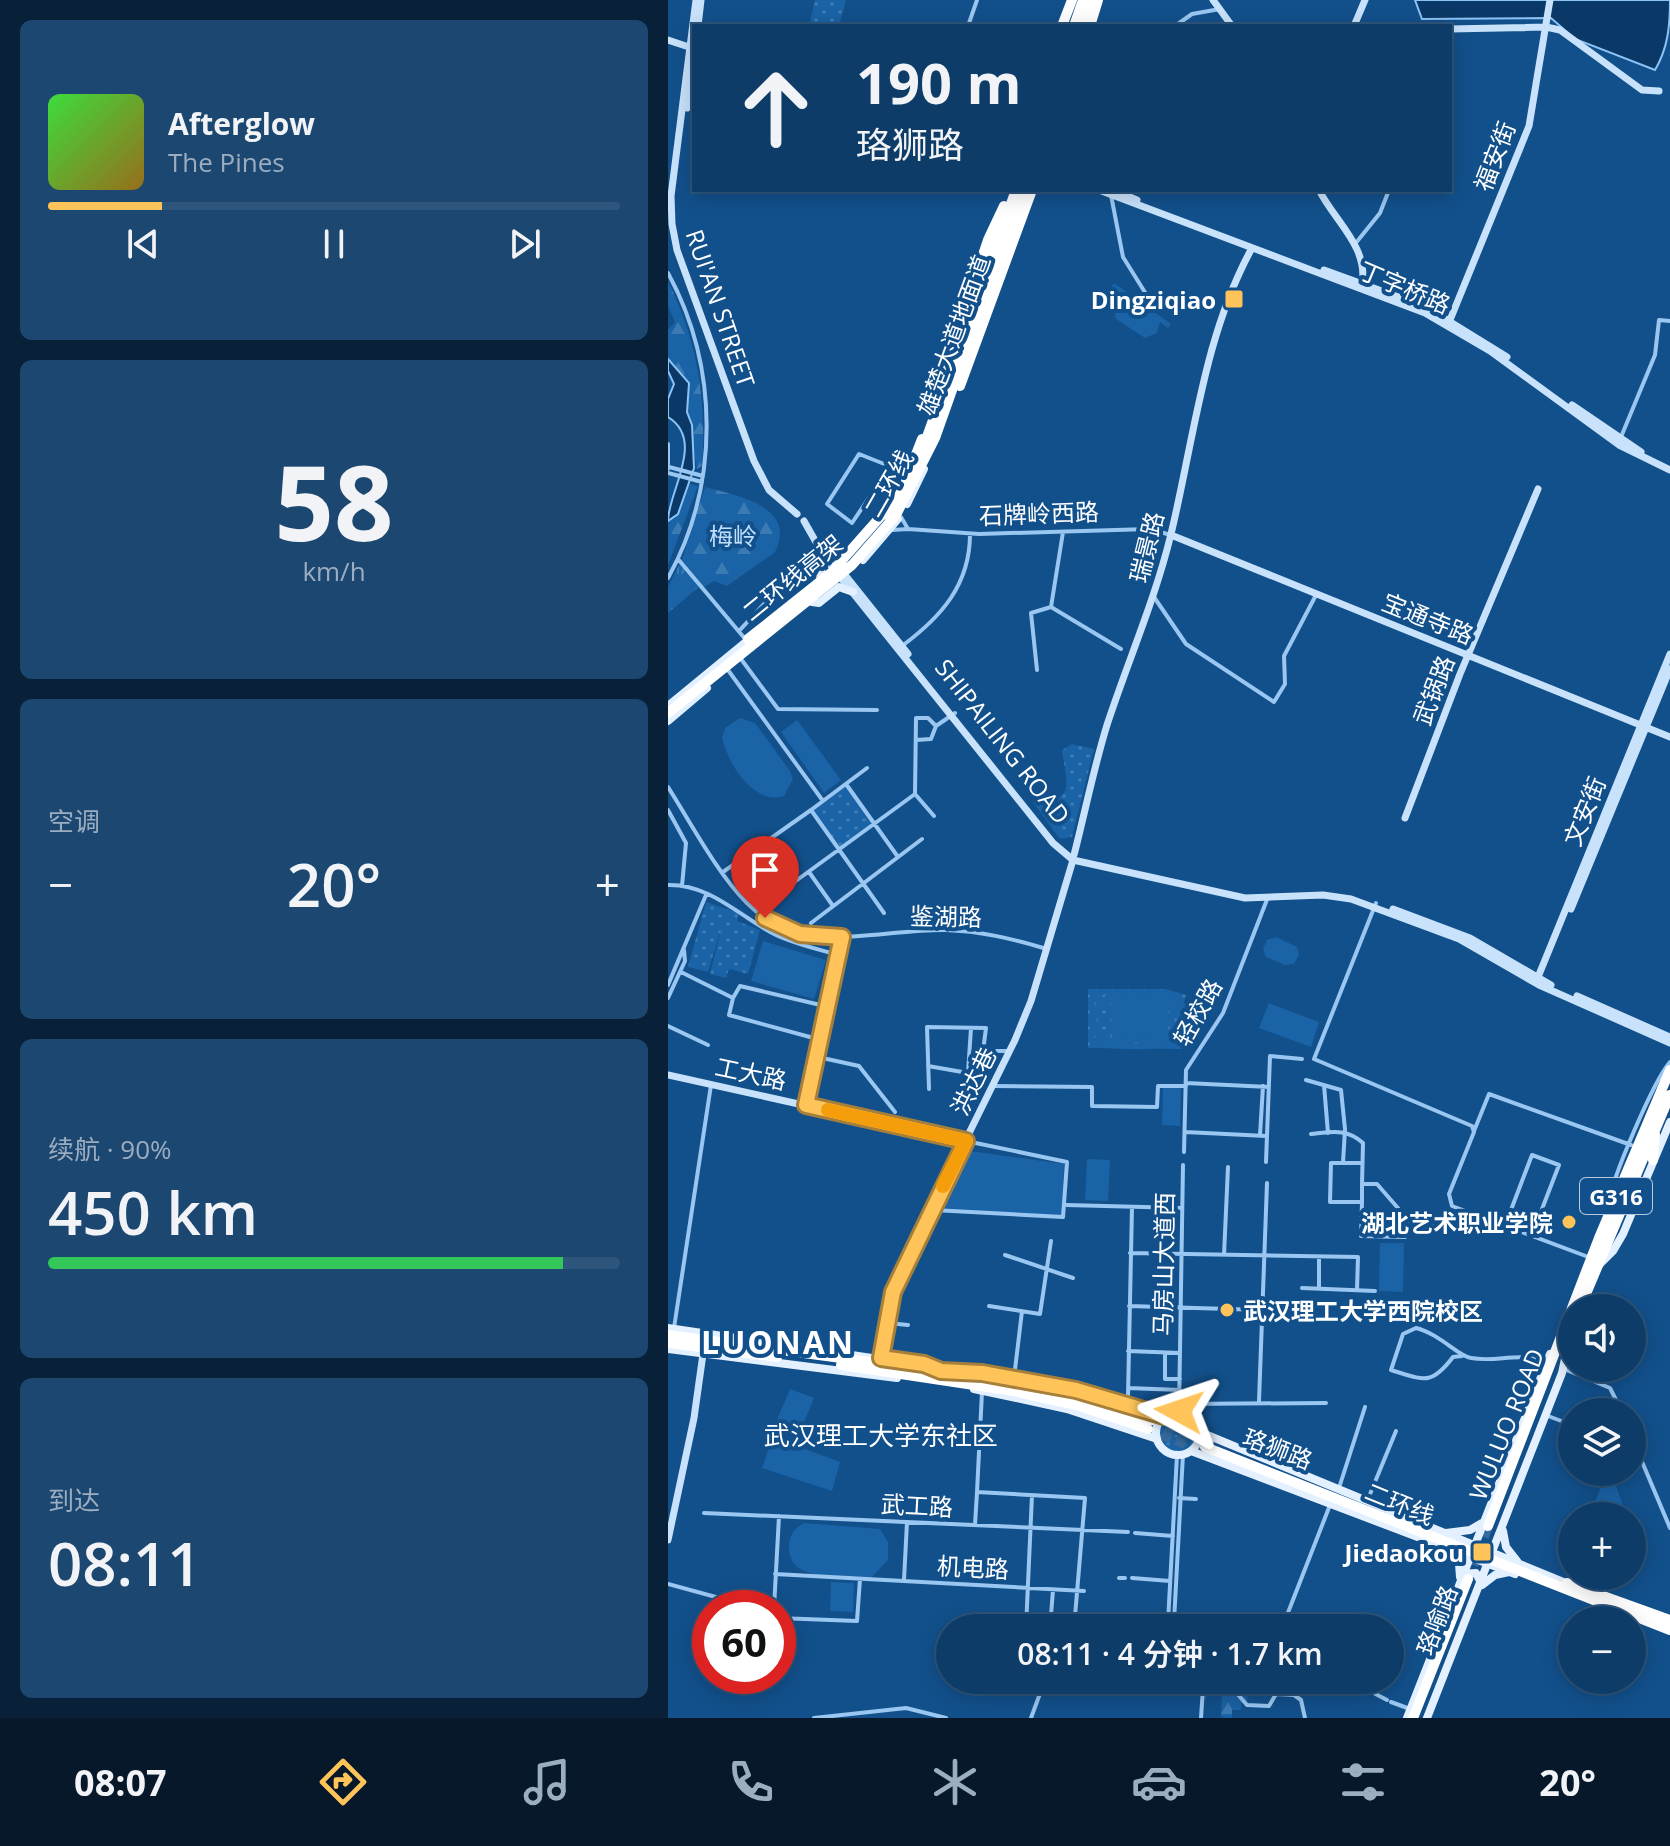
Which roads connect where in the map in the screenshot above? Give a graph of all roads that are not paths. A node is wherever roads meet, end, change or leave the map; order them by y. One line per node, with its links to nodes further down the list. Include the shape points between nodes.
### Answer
1 (698, 0): 10 (main road, RUI'AN STREET); 11 (main road, RUI'AN STREET)
2 (977, 0): 12 (street)
3 (1072, 0): 13 (highway)
4 (1082, 0): 14 (highway)
5 (1094, 0): 15 (highway)
6 (1213, 0): 9 (main road)
7 (1365, 0): 18 (main road)
8 (1550, 0): 19 (main road, 福安街)
9 (1220, 9): 16 (street, via 1192,14); 17 (main road)
10 (695, 24)
11 (698, 24)
12 (969, 24)
13 (1063, 24)
14 (1073, 24)
15 (1086, 24)
16 (1178, 24)
17 (1231, 24)
18 (1355, 24)
19 (1546, 25): 20 (main road); 23 (main road, via 1642,90); 36 (main road, 福安街, via 1529,126)
20 (1452, 29)
21 (668, 37): 22 (main road)
22 (692, 47): 47 (main road, RUI'AN STREET, via 671,196 674,240 754,461 771,492)
23 (1659, 91)
24 (1027, 192): 38 (highway, via 977,344)
25 (1027, 192): 38 (highway, 二环线)
26 (1027, 192): 48 (main road, 雄楚大道地面道, via 931,450)
27 (1112, 192): 32 (main road, 丁字桥路); 34 (main road, 丁字桥路); 35 (street, via 1123,257)
28 (1320, 192): 31 (main road)
29 (1388, 192): 31 (street, via 1380,213)
30 (1011, 193): 44 (main road); 56 (highway, via 988,240 905,481); 56 (highway, 二环线高架, via 911,475 876,530)
31 (1355, 244): 34 (main road, via 1364,263)
32 (1252, 248): 34 (main road, 丁字桥路); 53 (main road, 瑞景路, via 1232,286 1215,339)
33 (668, 273): 45 (street, via 702,374 707,429)
34 (1362, 287): 36 (main road, 丁字桥路); 42 (main road, 丁字桥路, via 1460,332 1619,445)
35 (1146, 294)
36 (1450, 320): 39 (main road, 丁字桥路)
37 (1670, 321): 39 (street, via 1659,320 1655,355)
38 (935, 438): 77 (highway, 二环线, via 903,504 867,549)
39 (1620, 439): 42 (main road, 丁字桥路)
40 (668, 444): 43 (street)
41 (889, 468): 41 (street, via 852,523 827,504 859,454); 44 (street)
42 (1670, 468)
43 (668, 470): 45 (street)
44 (908, 474): 56 (main road)
45 (703, 479): 55 (street)
46 (1538, 489): 70 (main road, 武锅路)
47 (797, 513)
48 (901, 515): 49 (street); 50 (main road, 雄楚大道地面道)
49 (908, 529): 50 (street, 石牌岭西路); 52 (street, 石牌岭西路)
50 (890, 530): 56 (main road, 雄楚大道地面道)
51 (1063, 532): 52 (street, 石牌岭西路); 53 (street, 石牌岭西路, via 1135,529); 64 (street)
52 (970, 534): 67 (street, via 970,563 937,620)
53 (1171, 535): 61 (main road, 宝通寺路); 62 (main road, 瑞景路)
54 (823, 555): 56 (main road); 56 (main road, via 804,520); 58 (main road)
55 (678, 559): 57 (street); 65 (street)
56 (838, 572): 58 (main road); 60 (main road, SHIPAILING ROAD); 63 (main road, 雄楚大道地面道); 67 (main road, SHIPAILING ROAD); 75 (highway, 二环线高架)
57 (668, 578)
58 (820, 580): 66 (main road)
59 (777, 590): 65 (street)
60 (853, 592): 63 (main road, via 839,587 819,603); 78 (main road, SHIPAILING ROAD)
61 (1316, 594): 62 (street, via 1284,656 1285,684 1274,702 1186,644); 70 (main road, 宝通寺路)
62 (1154, 597): 97 (main road, 瑞景路, via 1107,726)
63 (812, 602): 71 (main road, 雄楚大道地面道)
64 (1051, 607): 68 (street); 74 (street, via 1031,613)
65 (739, 631): 66 (street)
66 (747, 641): 75 (main road)
67 (902, 646): 78 (main road, SHIPAILING ROAD)
68 (1121, 649)
69 (1670, 654): 81 (main road, 文安街)
70 (1468, 655): 81 (main road, 宝通寺路); 92 (main road, 武锅路)
71 (741, 659): 73 (main road, 雄楚大道地面道); 76 (street, via 778,709)
72 (1670, 669): 81 (main road, 文安街)
73 (728, 670): 79 (main road, 雄楚大道地面道); 88 (street)
74 (1037, 670)
75 (668, 705)
76 (877, 710)
77 (668, 713)
78 (953, 714): 80 (street); 97 (main road, SHIPAILING ROAD)
79 (668, 721)
80 (936, 726): 83 (street, via 931,739); 83 (street, via 928,718 916,718)
81 (1643, 727): 82 (main road, 宝通寺路); 116 (main road, 文安街)
82 (1670, 737)
83 (916, 740): 87 (street)
84 (867, 768): 85 (street)
85 (846, 784): 88 (street); 93 (street)
86 (668, 787): 98 (street, 鉴湖路)
87 (915, 794): 91 (street); 93 (street)
88 (823, 801): 90 (street)
89 (668, 810): 102 (street, via 684,836)
90 (811, 810): 95 (street); 98 (street)
91 (934, 816)
92 (1405, 818)
93 (875, 824): 95 (street); 96 (street)
94 (922, 839): 96 (street)
95 (839, 850): 99 (street); 100 (street)
96 (898, 857): 100 (street)
97 (1074, 857): 104 (main road, SHIPAILING ROAD); 112 (main road, 洪达巷)
98 (723, 872): 107 (street, 鉴湖路)
99 (809, 872): 106 (street); 107 (street)
100 (863, 883): 106 (street); 108 (street)
101 (668, 885): 102 (street)
102 (682, 886): 103 (street)
103 (706, 894): 111 (street); 113 (street, via 782,937)
104 (1268, 897): 105 (main road, SHIPAILING ROAD, via 1333,891); 137 (street, 轻校路, via 1223,1013 1186,1070)
105 (1375, 905): 116 (main road, SHIPAILING ROAD, via 1462,934); 152 (street, via 1314,1059 1469,1124)
106 (833, 906): 109 (street)
107 (756, 910): 110 (street, 鉴湖路, via 795,933)
108 (884, 913)
109 (811, 923)
110 (842, 937): 112 (street, 鉴湖路, via 959,931); 113 (street)
111 (684, 948): 114 (street); 115 (street)
112 (1047, 949): 127 (main road, 洪达巷)
113 (839, 955): 119 (street)
114 (681, 972): 117 (street); 118 (street)
115 (668, 982)
116 (1538, 982): 122 (main road, SHIPAILING ROAD); 124 (main road, SHIPAILING ROAD)
117 (668, 998)
118 (733, 998): 119 (street, via 740,986); 123 (street, via 729,1015)
119 (829, 1007): 123 (street)
120 (668, 1026): 125 (street)
121 (971, 1028): 126 (street, via 986,1028); 131 (street, via 927,1027); 133 (street)
122 (1670, 1037)
123 (822, 1040): 128 (street)
124 (1670, 1043)
125 (708, 1045)
126 (985, 1051): 127 (street); 133 (street, via 980,1081)
127 (1010, 1051): 139 (main road, 洪达巷)
128 (818, 1057): 145 (street); 146 (street, via 859,1066)
129 (1302, 1059): 141 (street, via 1270,1056)
130 (1670, 1062): 147 (street)
131 (928, 1066): 133 (street); 142 (street)
132 (1670, 1070): 144 (highway, WULUO ROAD / G316)
133 (968, 1073)
134 (668, 1075): 136 (main road, 工大路)
135 (1306, 1080): 138 (street)
136 (711, 1085): 145 (main road, 工大路); 201 (street)
137 (1186, 1085): 139 (street, via 1158,1086 1157,1107 1092,1106 1092,1087); 140 (street); 150 (street, 轻校路)
138 (1324, 1085): 151 (street, via 1341,1090); 153 (street)
139 (993, 1086): 157 (main road, 洪达巷)
140 (1263, 1086): 141 (street); 155 (street)
141 (1269, 1087): 156 (street)
142 (929, 1089)
143 (1670, 1095): 149 (highway, WULUO ROAD / G316)
144 (1658, 1100): 147 (highway); 174 (highway, WULUO ROAD / G316)
145 (806, 1105): 157 (main road, 工大路)
146 (895, 1112)
147 (1641, 1122): 158 (street)
148 (1670, 1122): 160 (main road)
149 (1656, 1127): 160 (highway); 185 (highway, WULUO ROAD / G316)
150 (1185, 1132): 155 (street); 159 (street, 轻校路)
151 (1344, 1132): 153 (street); 162 (street); 163 (street, via 1363,1143)
152 (1474, 1132): 158 (street, via 1489,1094); 173 (street, via 1449,1197 1452,1206)
153 (1328, 1133): 154 (street)
154 (1311, 1134)
155 (1260, 1135): 156 (street)
156 (1267, 1136): 161 (street)
157 (966, 1141): 169 (street, via 1067,1162); 172 (main road, 洪达巷)
158 (1631, 1145): 174 (street, via 1610,1195)
159 (1184, 1152)
160 (1653, 1160): 185 (main road, via 1617,1244)
161 (1266, 1162)
162 (1343, 1163): 163 (street); 168 (street, via 1331,1163 1330,1202)
163 (1362, 1163): 167 (street)
164 (1183, 1165): 171 (street, 马房山大道西)
165 (1228, 1167): 182 (street)
166 (1267, 1183): 183 (street)
167 (1362, 1184): 168 (street); 173 (street, via 1377,1184 1417,1230)
168 (1362, 1202): 177 (street, via 1361,1236)
169 (1066, 1205): 170 (street); 172 (street, via 1059,1218)
170 (1132, 1207): 171 (street); 179 (street)
171 (1182, 1208): 180 (street, 马房山大道西)
172 (930, 1210): 199 (main road, 洪达巷, via 893,1292)
173 (1474, 1212): 175 (street)
174 (1607, 1219): 185 (highway, WULUO ROAD / G316)
175 (1506, 1223): 176 (street); 176 (street, via 1532,1155 1559,1165)
176 (1532, 1235): 185 (street)
177 (1405, 1237)
178 (1051, 1241): 186 (street)
179 (1130, 1253): 180 (street); 195 (street)
180 (1181, 1254): 182 (street); 196 (street, 马房山大道西)
181 (1005, 1255): 186 (street)
182 (1224, 1255): 183 (street)
183 (1266, 1256): 184 (street); 197 (street)
184 (1319, 1257): 189 (street); 190 (street, via 1358,1257)
185 (1594, 1263): 192 (highway, WULUO ROAD / G316); 193 (highway, WULUO ROAD / G316)
186 (1046, 1270): 187 (street); 198 (street, via 1040,1314)
187 (1073, 1278)
188 (1302, 1288): 189 (street)
189 (1319, 1289): 190 (street)
190 (1357, 1290): 191 (street)
191 (1375, 1291)
192 (1582, 1294)
193 (1584, 1294)
194 (989, 1306): 198 (street)
195 (1129, 1306): 196 (street); 205 (street)
196 (1180, 1307): 197 (street); 207 (street, 马房山大道西)
197 (1263, 1310): 227 (street)
198 (1022, 1311): 216 (street)
199 (886, 1323): 200 (street); 211 (main road, 洪达巷)
200 (908, 1325)
201 (670, 1331): 211 (main road); 213 (highway)
202 (668, 1343): 214 (highway)
203 (1558, 1345): 212 (main road)
204 (668, 1349): 208 (main road)
205 (1128, 1351): 206 (street); 221 (street)
206 (1165, 1353): 207 (street); 217 (street)
207 (1180, 1353): 218 (street, 马房山大道西)
208 (703, 1354): 214 (main road); 258 (main road)
209 (1462, 1356): 209 (street, via 1437,1335 1408,1329 1391,1370 1428,1378 1443,1373 1453,1357); 212 (street, via 1519,1355)
210 (1558, 1357): 250 (highway, WULUO ROAD / G316)
211 (881, 1358): 213 (main road)
212 (1546, 1362): 250 (main road)
213 (941, 1371): 215 (highway)
214 (917, 1378): 215 (highway)
215 (958, 1378): 216 (main road); 224 (main road); 233 (highway, via 1077,1402); 233 (highway, via 1078,1396)
216 (1014, 1378): 233 (main road, via 1133,1405)
217 (1165, 1379): 218 (street); 222 (street)
218 (1180, 1379): 223 (street, 马房山大道西)
219 (1558, 1381): 231 (main road)
220 (1596, 1382): 226 (street, via 1610,1388)
221 (1128, 1388): 222 (street); 225 (street)
222 (1158, 1389): 223 (street)
223 (1180, 1390): 230 (street, 马房山大道西)
224 (982, 1392): 233 (main road, via 1126,1427); 238 (street)
225 (1128, 1396)
226 (1615, 1398)
227 (1259, 1401): 228 (street); 230 (street)
228 (1326, 1403)
229 (1365, 1407): 237 (street)
230 (1180, 1408): 233 (main road); 235 (main road, via 1195,1419)
231 (1545, 1415): 232 (street); 250 (main road)
232 (1558, 1420)
233 (1153, 1425): 235 (main road, via 1167,1452)
234 (1396, 1431): 244 (street)
235 (1197, 1447): 237 (highway, 珞狮路); 239 (highway); 241 (street); 244 (highway, 二环线)
236 (1646, 1471): 248 (street)
237 (1337, 1490): 244 (highway, 二环线)
238 (977, 1492): 240 (street); 249 (street)
239 (1304, 1492): 243 (main road)
240 (1032, 1495): 251 (street); 253 (street, via 1085,1498)
241 (1178, 1498): 242 (street); 257 (street)
242 (1196, 1499)
243 (1331, 1503): 260 (main road); 287 (street)
244 (1371, 1507): 256 (main road); 282 (highway, 二环线); 291 (highway, 二环线)
245 (704, 1513): 246 (street, 武工路)
246 (779, 1516): 247 (street, 武工路); 266 (street)
247 (907, 1522): 249 (street, 武工路); 270 (street)
248 (1668, 1522): 252 (street)
249 (975, 1525): 251 (street, 武工路)
250 (1492, 1526): 256 (main road); 259 (main road); 261 (main road); 264 (main road)
251 (1030, 1528): 253 (street, 武工路); 274 (street)
252 (1670, 1528)
253 (1083, 1530): 254 (street, 武工路); 280 (street)
254 (1128, 1532)
255 (1135, 1533): 257 (street)
256 (1445, 1534): 259 (main road)
257 (1176, 1536): 272 (street)
258 (668, 1540)
259 (1474, 1546): 261 (main road); 262 (main road)
260 (1445, 1547): 262 (main road); 271 (main road)
261 (1493, 1553): 263 (main road); 264 (main road)
262 (1470, 1557): 263 (main road); 271 (main road)
263 (1488, 1564): 265 (main road); 271 (main road)
264 (1520, 1565): 269 (main road)
265 (1510, 1572): 271 (main road); 281 (main road)
266 (775, 1574): 267 (street, 机电路); 275 (street)
267 (860, 1578): 270 (street, 机电路); 288 (street, via 857,1621)
268 (1132, 1578): 272 (street)
269 (1558, 1580)
270 (904, 1581): 274 (street, 机电路)
271 (1471, 1581): 294 (highway, 珞喻路); 300 (main road)
272 (1174, 1582): 286 (street)
273 (668, 1584): 279 (street)
274 (1027, 1588): 276 (street, 机电路); 283 (street)
275 (775, 1590)
276 (1053, 1590): 280 (street, 机电路); 284 (street)
277 (1584, 1590): 291 (main road)
278 (1590, 1590): 291 (highway)
279 (692, 1591)
280 (1082, 1591): 285 (street)
281 (1594, 1606)
282 (1606, 1606)
283 (1026, 1614)
284 (1051, 1614)
285 (1078, 1614)
286 (1169, 1614)
287 (1287, 1614)
288 (796, 1619)
289 (1646, 1619): 291 (highway, 二环线)
290 (1646, 1623): 291 (highway)
291 (1669, 1626)
292 (1040, 1694): 297 (street)
293 (1376, 1694): 294 (street)
294 (1412, 1716)
295 (814, 1718): 296 (street, via 906,1708)
296 (946, 1718)
297 (1031, 1718)
298 (1201, 1718): 299 (street, via 1203,1688 1235,1690 1247,1705 1269,1706 1276,1694 1294,1695 1301,1700)
299 (1305, 1718)
300 (1427, 1718)

